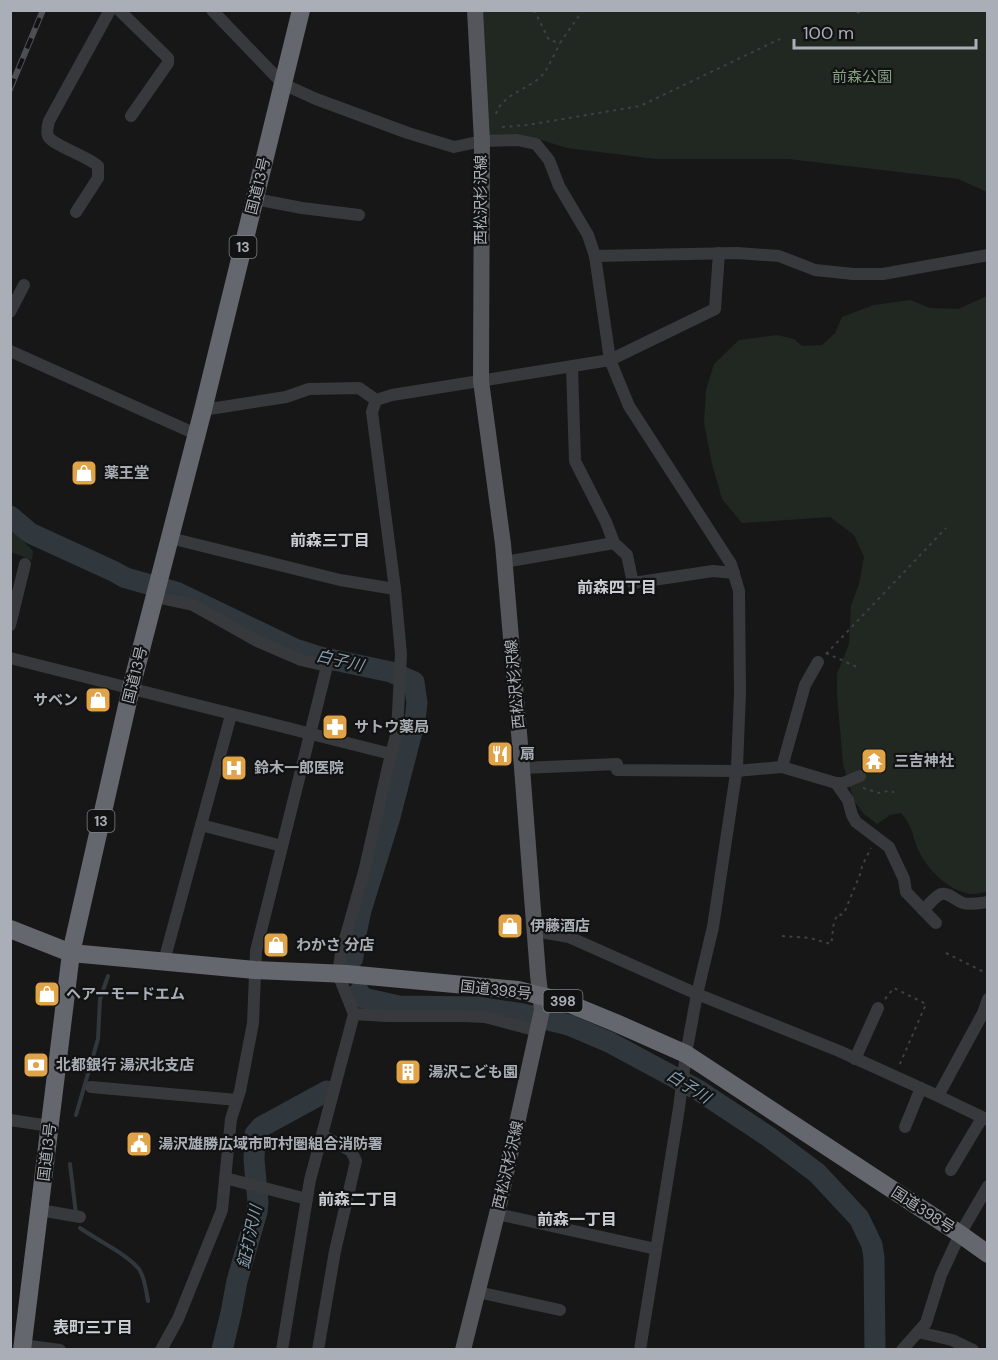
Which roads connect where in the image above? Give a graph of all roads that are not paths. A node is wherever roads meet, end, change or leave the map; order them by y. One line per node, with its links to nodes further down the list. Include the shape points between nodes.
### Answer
1 (110, 10): 10 (street, via 47,130 52,141 98,166 99,178)
2 (119, 10): 7 (street, via 168,57 168,63)
3 (212, 10): 6 (street)
4 (301, 10): 6 (highway, 国道13号 / 13)
5 (475, 10): 8 (main road, 西松沢杉沢線)
6 (284, 84): 8 (street, via 454,147); 9 (highway, 国道13号 / 13)
7 (131, 116)
8 (482, 141): 14 (street, via 536,144 549,160); 20 (main road, 西松沢杉沢線)
9 (255, 199): 11 (street); 22 (highway, 国道13号 / 13)
10 (76, 212)
11 (359, 215)
12 (719, 254): 13 (street, via 779,256 815,270 853,274 883,274); 14 (street); 18 (street, via 715,309)
13 (987, 255)
14 (595, 256): 18 (street)
15 (24, 285): 16 (street)
16 (10, 312)
17 (10, 351): 23 (street)
18 (610, 360): 19 (street); 28 (street, via 629,406)
19 (572, 366): 20 (street); 25 (street, via 575,461)
20 (481, 381): 21 (street); 26 (main road, 西松沢杉沢線)
21 (376, 400): 22 (street, via 359,388 309,389 286,397); 29 (street, via 372,412)
22 (203, 410): 23 (highway, 国道13号 / 13)
23 (196, 434): 24 (highway, 国道13号 / 13)
24 (170, 537): 29 (street, via 340,580); 30 (highway, 国道13号 / 13)
25 (614, 543): 26 (street); 28 (street, via 627,555 633,583 713,571)
26 (504, 562): 39 (main road, 西松沢杉沢線)
27 (25, 564): 31 (street)
28 (734, 573): 40 (street, via 739,591)
29 (395, 589): 37 (street, via 401,654 398,732)
30 (155, 597): 34 (highway, 国道13号 / 13); 36 (street, via 193,605 257,640 301,660 327,666)
31 (10, 625)
32 (10, 658): 34 (street)
33 (822, 658): 38 (street, via 805,685)
34 (131, 688): 35 (street); 50 (highway, 国道13号 / 13)
35 (231, 715): 36 (street); 43 (street)
36 (311, 735): 37 (street); 44 (street)
37 (391, 754): 53 (street)
38 (782, 767): 40 (street); 42 (street)
39 (522, 768): 40 (street, via 616,764 616,770); 49 (main road, 西松沢杉沢線)
40 (736, 771): 54 (street, via 713,927)
41 (860, 776): 42 (street)
42 (841, 783): 46 (street, via 856,822 890,847 906,892)
43 (201, 825): 44 (street); 51 (street)
44 (282, 846): 52 (street, via 256,951)
45 (987, 902): 46 (street, via 963,903 942,893)
46 (923, 910): 47 (street)
47 (936, 923)
48 (10, 929): 50 (highway, 国道398号 / 398)
49 (535, 931): 54 (street, via 569,937); 58 (main road, 西松沢杉沢線)
50 (71, 953): 51 (highway, 国道398号 / 398); 67 (highway, 国道13号 / 13)
51 (164, 961): 52 (highway, 国道398号 / 398)
52 (255, 970): 53 (highway, 国道398号 / 398); 64 (street, via 253,1023)
53 (338, 974): 57 (street); 58 (highway, 国道398号 / 398, via 518,990)
54 (697, 994): 59 (street); 60 (street)
55 (987, 999): 63 (street)
56 (878, 1008): 59 (street)
57 (354, 1014): 58 (street); 69 (street)
58 (540, 1016): 60 (highway, 国道398号 / 398, via 565,1002); 75 (main road, 西松沢杉沢線)
59 (855, 1059): 62 (street)
60 (685, 1060): 77 (highway, 国道398号 / 398); 78 (street)
61 (91, 1087): 64 (street)
62 (921, 1088): 63 (street); 68 (street)
63 (938, 1096): 65 (street)
64 (237, 1100): 71 (street, via 231,1119)
65 (986, 1119): 70 (street)
66 (10, 1120): 67 (street)
67 (50, 1126): 74 (highway, 国道13号 / 13)
68 (905, 1127)
69 (322, 1135): 73 (street); 87 (street, via 351,1150 356,1161)
70 (951, 1170)
71 (225, 1178): 73 (street); 85 (street, via 222,1210)
72 (987, 1186): 77 (street)
73 (307, 1199): 86 (street)
74 (40, 1210): 76 (street); 83 (highway, 国道13号 / 13)
75 (497, 1214): 78 (street); 80 (main road, 西松沢杉沢線)
76 (81, 1217)
77 (960, 1234): 79 (highway, 国道398号 / 398); 82 (street, via 940,1275 926,1323)
78 (656, 1249): 89 (street)
79 (987, 1254)
80 (478, 1292): 81 (street); 88 (main road, 西松沢杉沢線)
81 (560, 1310)
82 (918, 1332): 90 (street); 91 (street)
83 (19, 1343): 84 (street)
84 (60, 1350)
85 (161, 1350)
86 (282, 1350)
87 (318, 1350)
88 (463, 1350)
89 (640, 1350)
90 (902, 1350)
91 (973, 1350)

